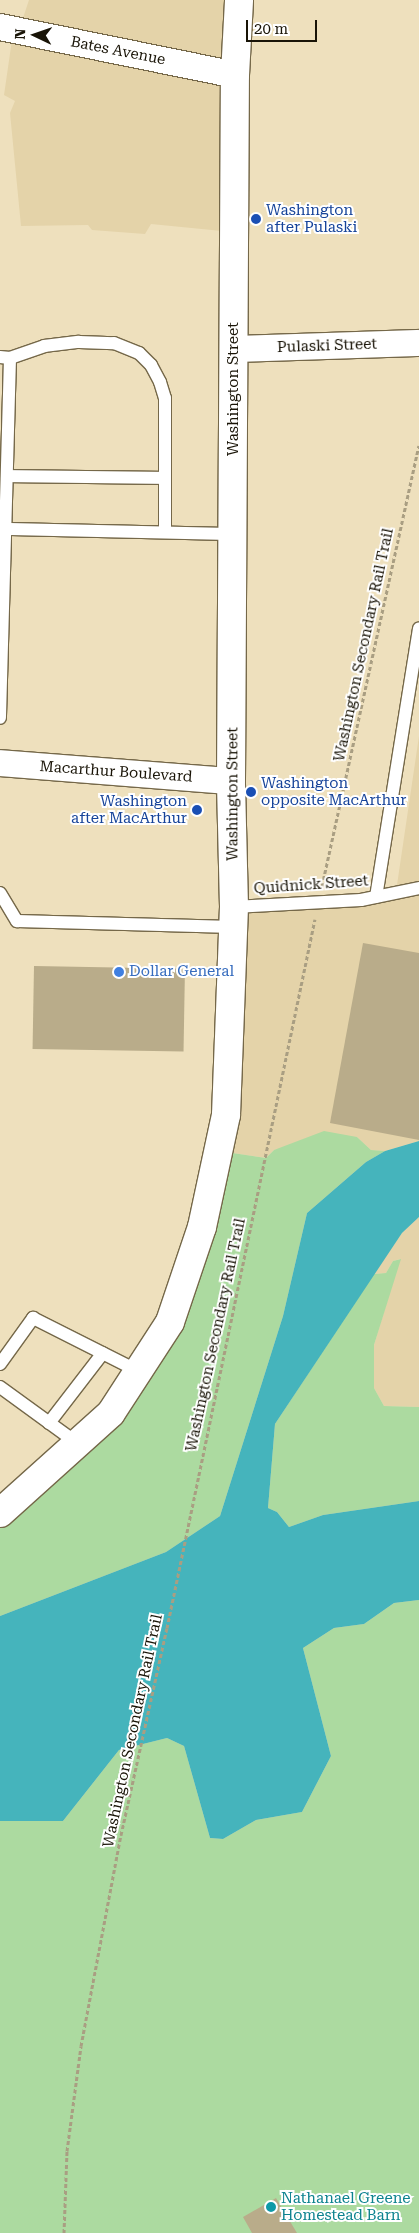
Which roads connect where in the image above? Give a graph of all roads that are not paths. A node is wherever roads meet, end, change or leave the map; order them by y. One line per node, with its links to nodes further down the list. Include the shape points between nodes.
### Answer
1 (239, 0): 3 (main road, Washington Street)
2 (0, 27): 3 (street, Bates Avenue)
3 (235, 75): 5 (main road, Washington Street)
4 (419, 343): 5 (street, Pulaski Street)
5 (234, 349): 11 (main road, Washington Street)
6 (5, 358): 7 (lane); 8 (lane, via 44,346 79,342 114,344 139,353 156,373 165,398)
7 (7, 476): 8 (lane); 9 (lane)
8 (165, 478): 10 (lane)
9 (4, 523): 10 (lane); 12 (lane)
10 (165, 532): 11 (lane)
11 (234, 534): 16 (main road, Washington Street)
12 (2, 576): 14 (lane)
13 (419, 628): 19 (lane)
14 (0, 718)
15 (0, 763): 16 (street, Macarthur Boulevard)
16 (231, 781): 20 (main road, Washington Street)
17 (419, 888): 19 (lane, Quidnick Street)
18 (0, 893): 20 (lane, Quidnick Street, via 17,922)
19 (376, 897): 20 (lane, Quidnick Street, via 319,901)
20 (234, 917): 23 (main road, Washington Street, via 226,1116 202,1227 170,1322)
21 (103, 1353): 22 (lane, via 33,1318); 23 (lane); 25 (lane)
22 (0, 1364)
23 (138, 1371): 26 (main road, Washington Street, via 111,1413)
24 (0, 1387): 25 (lane)
25 (50, 1423): 26 (lane)
26 (78, 1444): 27 (main road, Washington Street)
27 (0, 1514)

